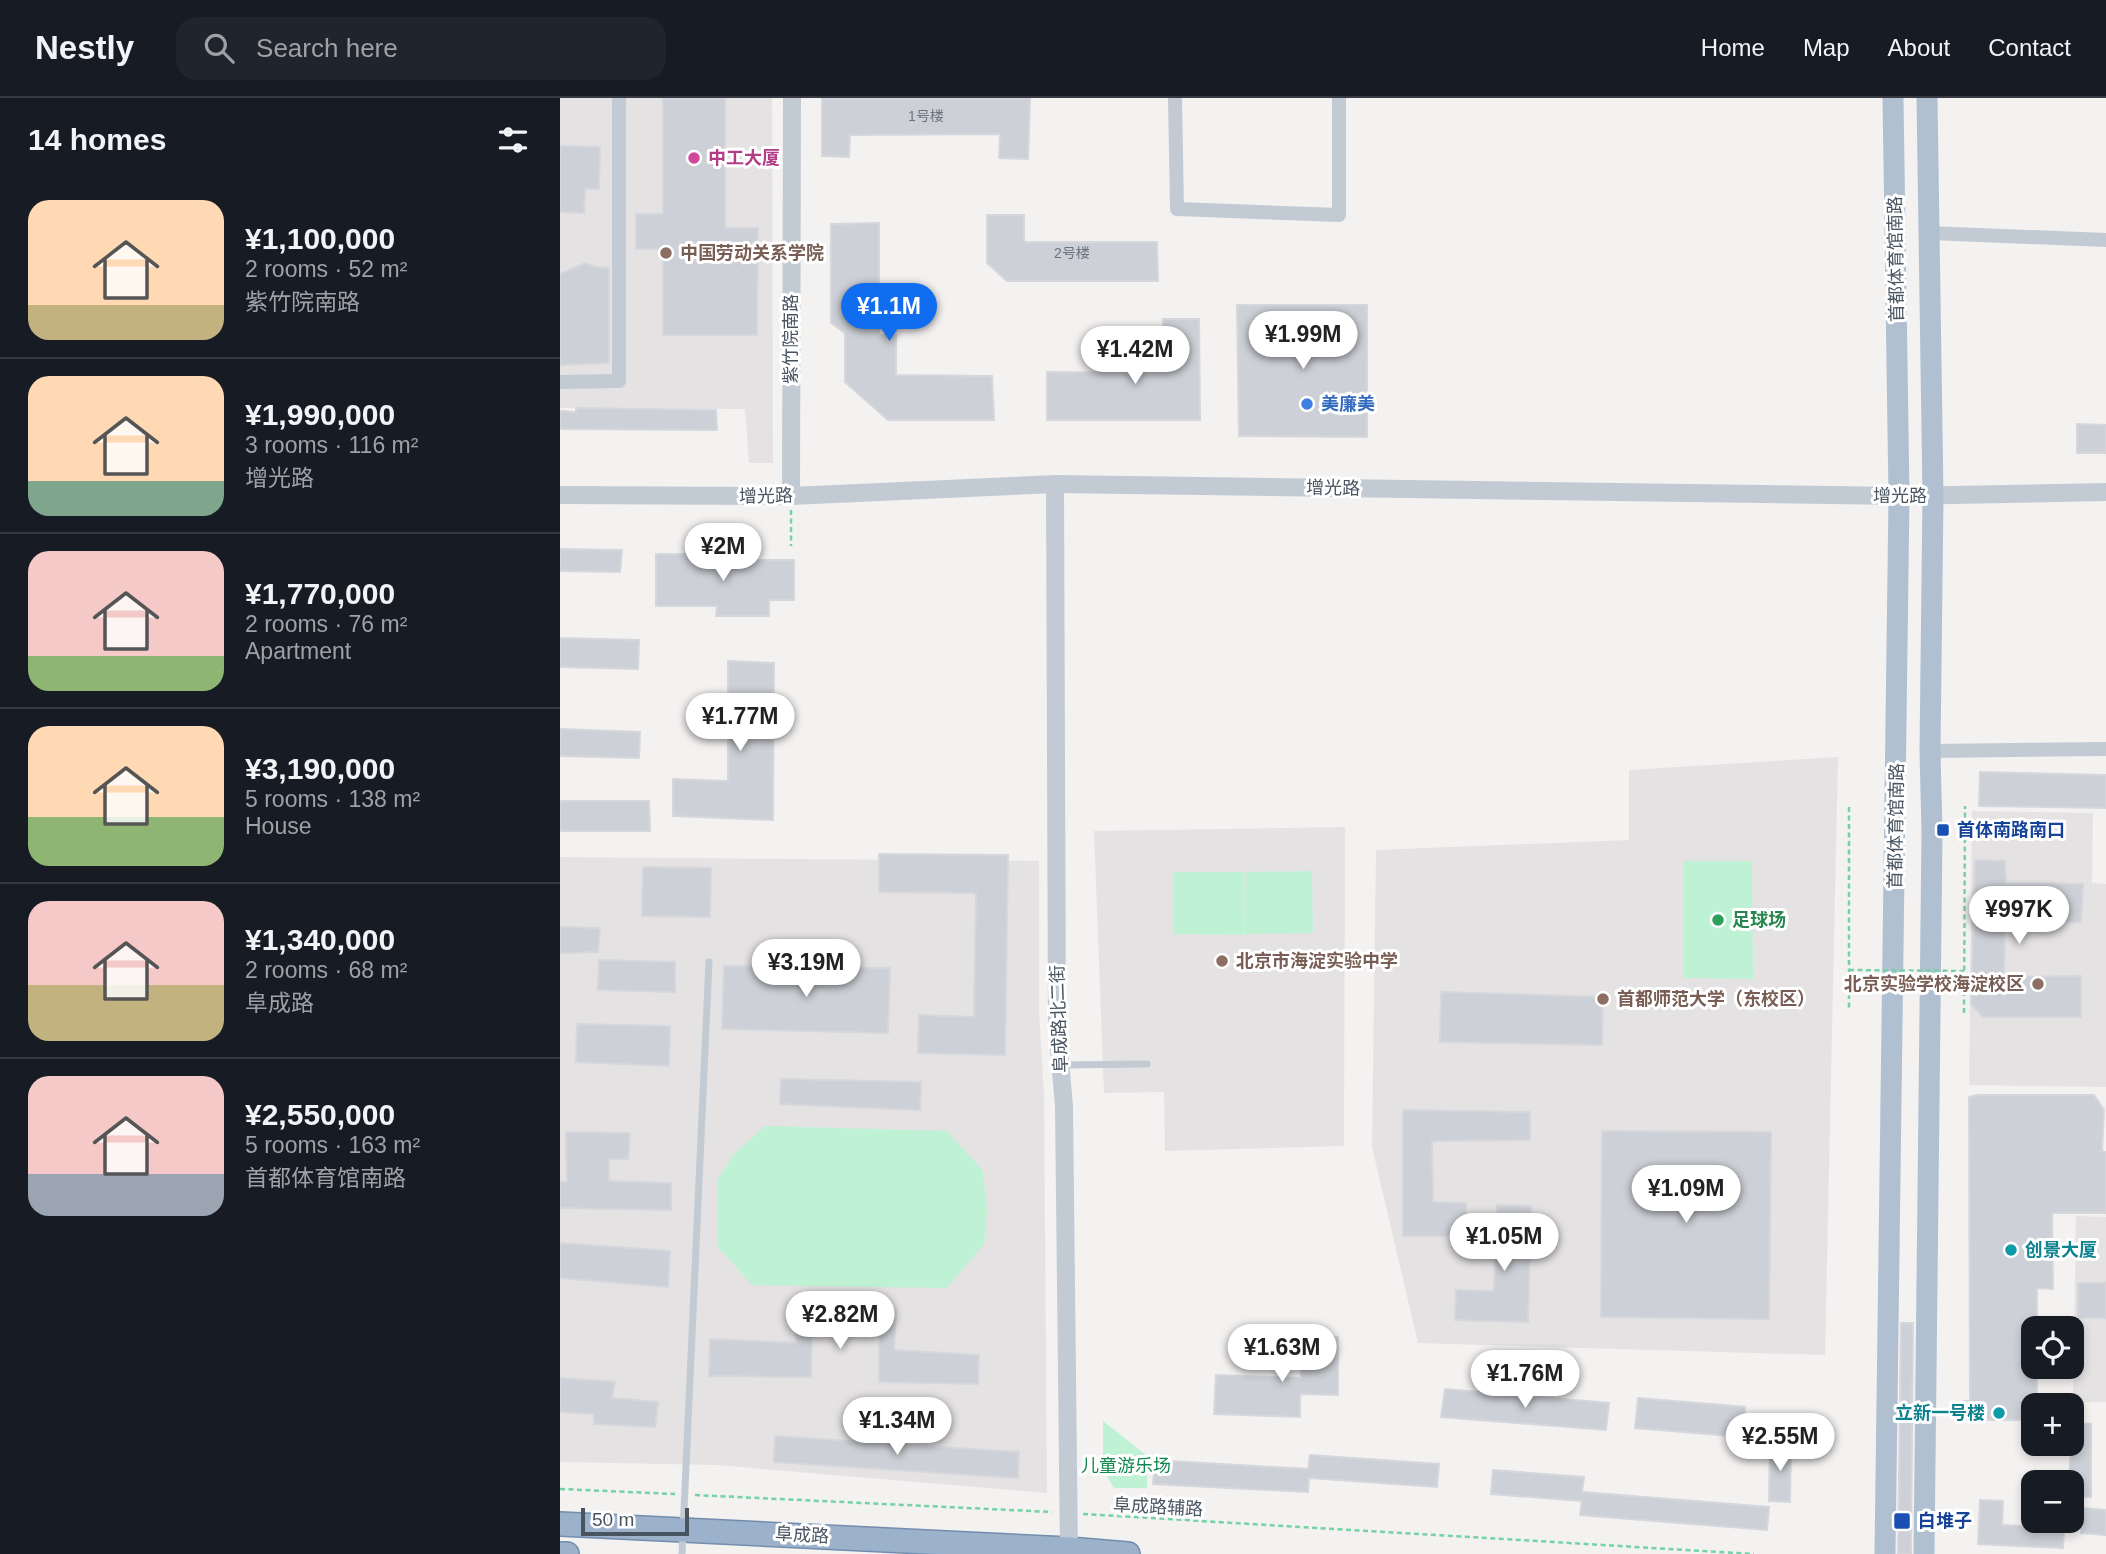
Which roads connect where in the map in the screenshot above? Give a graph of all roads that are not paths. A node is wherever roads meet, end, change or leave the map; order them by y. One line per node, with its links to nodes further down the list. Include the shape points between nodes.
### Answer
1 (620, 98): 9 (street, via 619,381)
2 (792, 98): 13 (street, 紫竹院南路)
3 (1175, 98): 4 (street, via 1177,209 1339,215)
4 (1339, 98)
5 (1893, 98): 14 (main road, 首都体育馆南路)
6 (1927, 98): 7 (main road, 首都体育馆南路)
7 (1929, 233): 8 (street); 15 (main road, 首都体育馆南路)
8 (2106, 240)
9 (560, 382)
10 (1055, 484): 13 (street, 增光路); 14 (street, 增光路); 20 (street, 阜成路北二街)
11 (2106, 492): 15 (street, 增光路)
12 (560, 495): 13 (street, 增光路)
13 (791, 496)
14 (1899, 496): 15 (street, 增光路); 28 (main road, 首都体育馆南路)
15 (1933, 496): 17 (main road, 首都体育馆南路)
16 (2106, 749): 17 (street)
17 (1930, 751): 29 (main road, 首都体育馆南路)
18 (709, 962): 22 (lane)
19 (1147, 1064): 20 (lane)
20 (1061, 1065): 23 (street, 阜成路北二街)
21 (560, 1524): 22 (highway, 阜成路)
22 (683, 1530): 23 (highway, 阜成路); 26 (lane)
23 (1069, 1552): 27 (highway, 阜成路)
24 (560, 1554): 25 (highway)
25 (567, 1554)
26 (681, 1554)
27 (1128, 1554)
28 (1885, 1554)
29 (1924, 1554)

